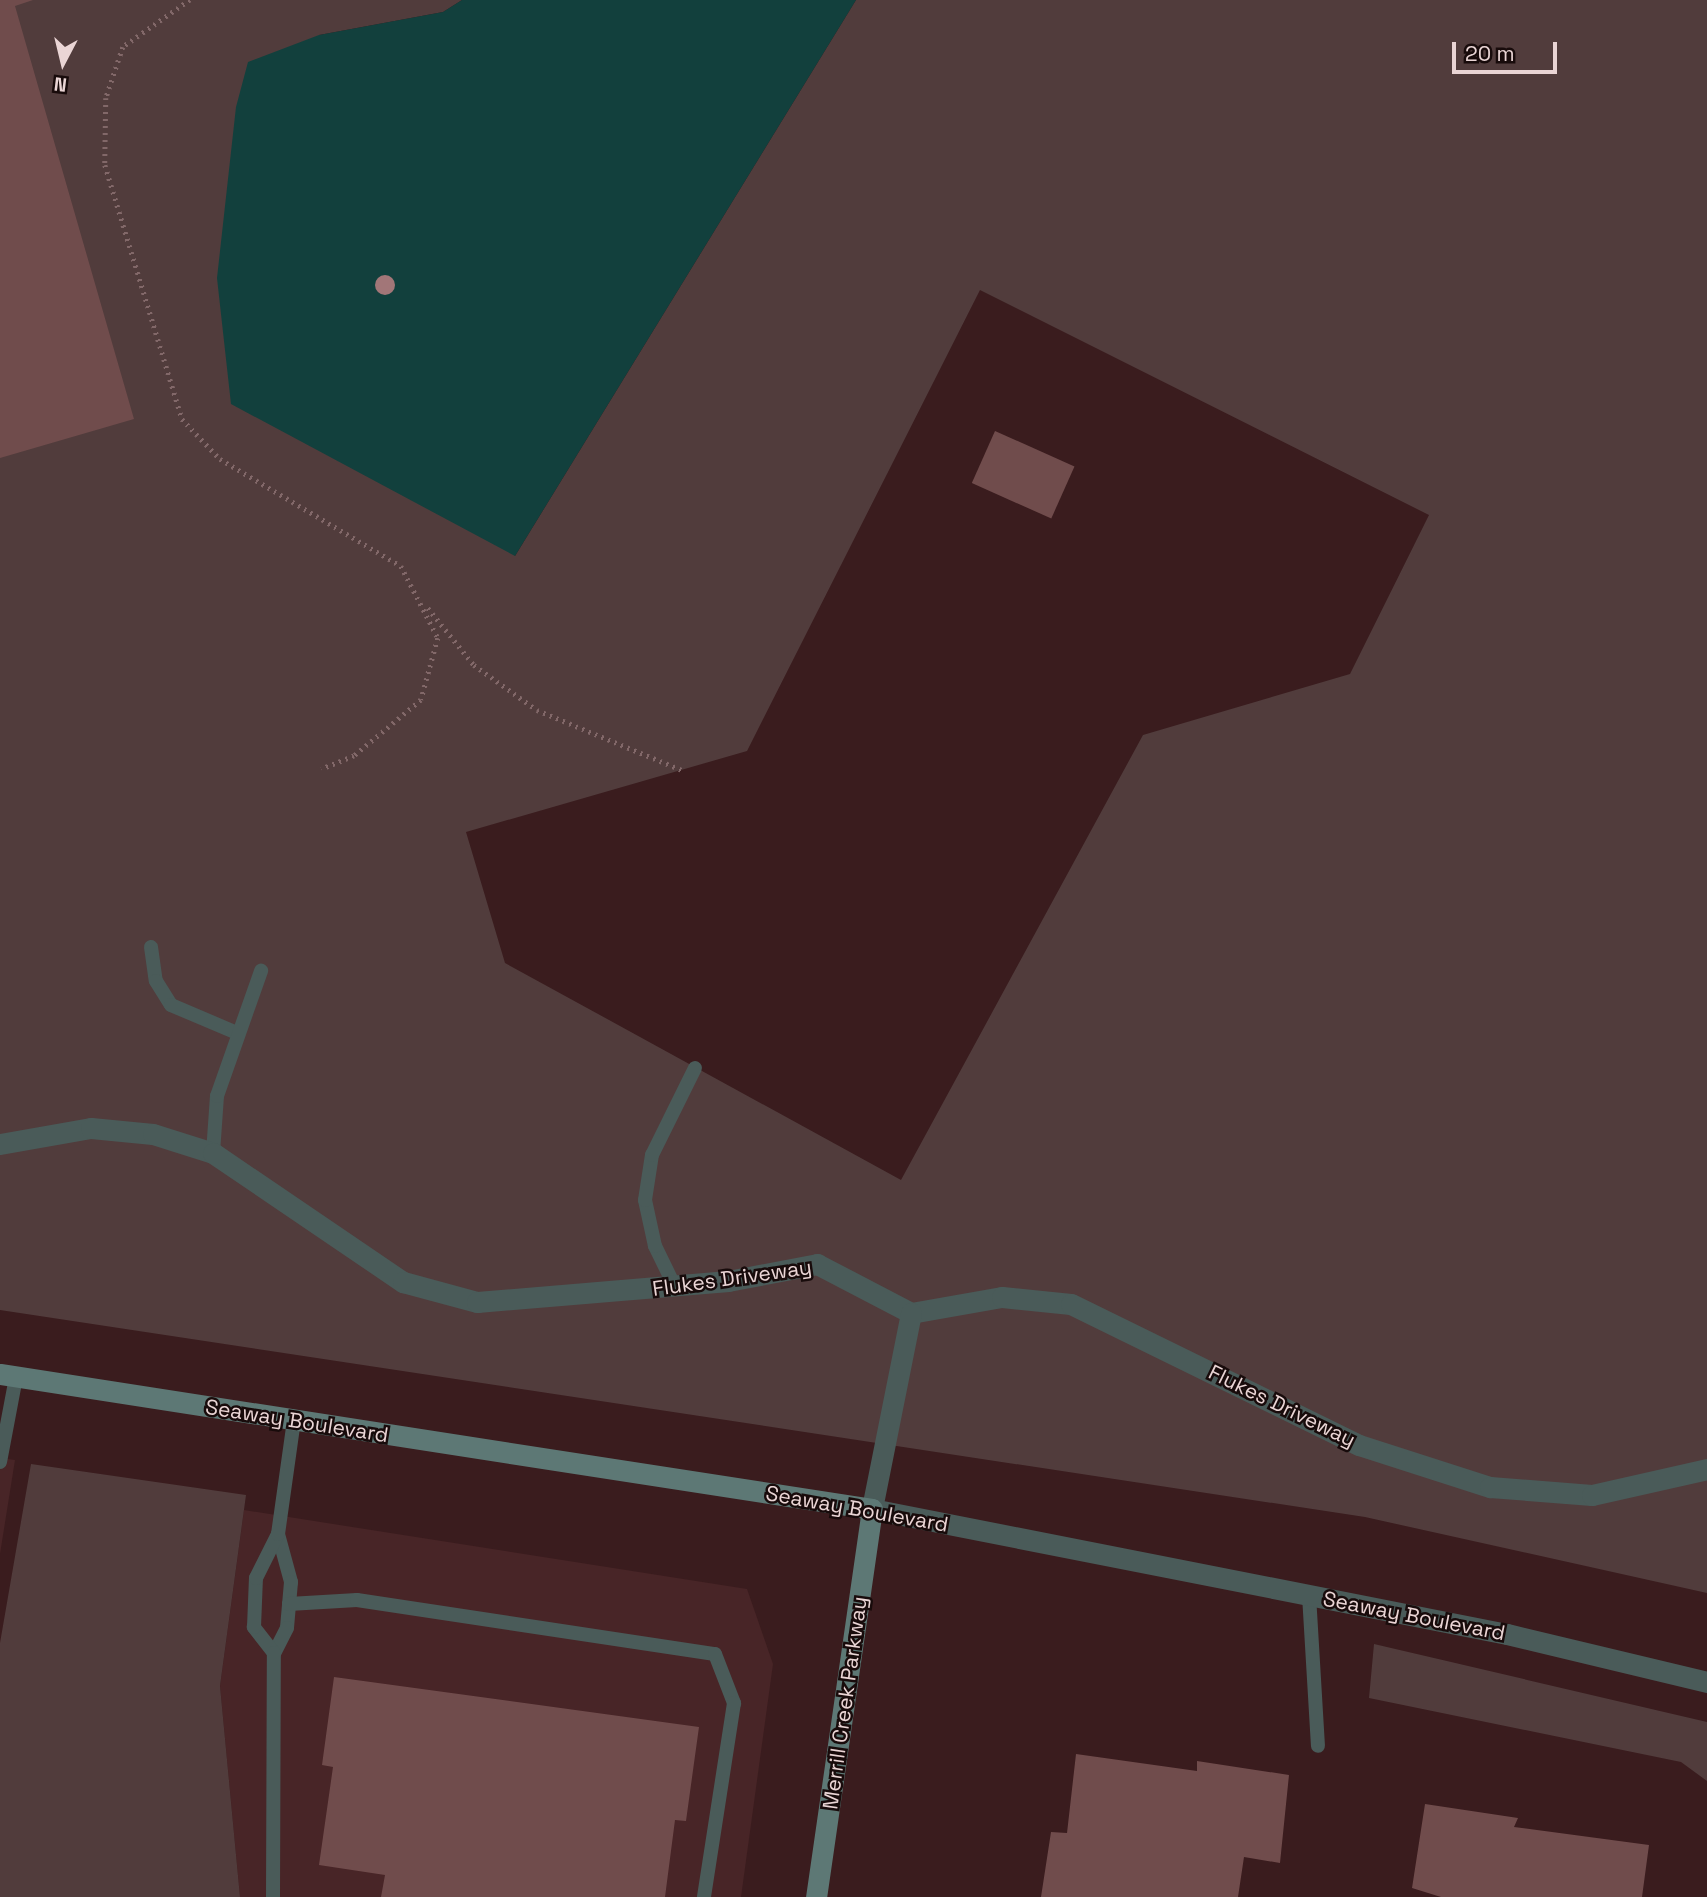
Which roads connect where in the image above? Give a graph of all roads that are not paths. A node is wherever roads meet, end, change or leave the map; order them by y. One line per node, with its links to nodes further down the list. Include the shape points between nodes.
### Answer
1 (151, 947): 3 (lane, via 156,981 171,1005)
2 (261, 971): 3 (lane)
3 (237, 1033): 6 (lane, via 218,1096)
4 (695, 1068): 7 (lane, via 652,1155 645,1200 655,1246)
5 (0, 1144): 6 (street, Flukes Driveway, via 91,1128 153,1134)
6 (213, 1153): 7 (street, Flukes Driveway, via 403,1282 477,1302)
7 (676, 1287): 8 (street, Flukes Driveway, via 817,1264)
8 (911, 1312): 12 (street, Flukes Driveway, via 1002,1297 1071,1304 1359,1445 1490,1488 1592,1495); 13 (street)
9 (8, 1375): 10 (street, Seaway Boulevard); 11 (lane)
10 (294, 1420): 13 (street, Seaway Boulevard); 14 (lane)
11 (0, 1462)
12 (1707, 1469)
13 (873, 1508): 15 (street, Seaway Boulevard); 22 (street, Merrill Creek Parkway)
14 (278, 1534): 16 (lane, via 291,1582); 17 (lane, via 256,1577 254,1628)
15 (1309, 1595): 18 (street, Seaway Boulevard); 19 (lane)
16 (289, 1604): 17 (lane, via 287,1628); 21 (lane, via 357,1600 715,1654 734,1703)
17 (274, 1653): 20 (lane)
18 (1707, 1682)
19 (1318, 1746)
20 (273, 1897)
21 (704, 1897)
22 (816, 1897)

